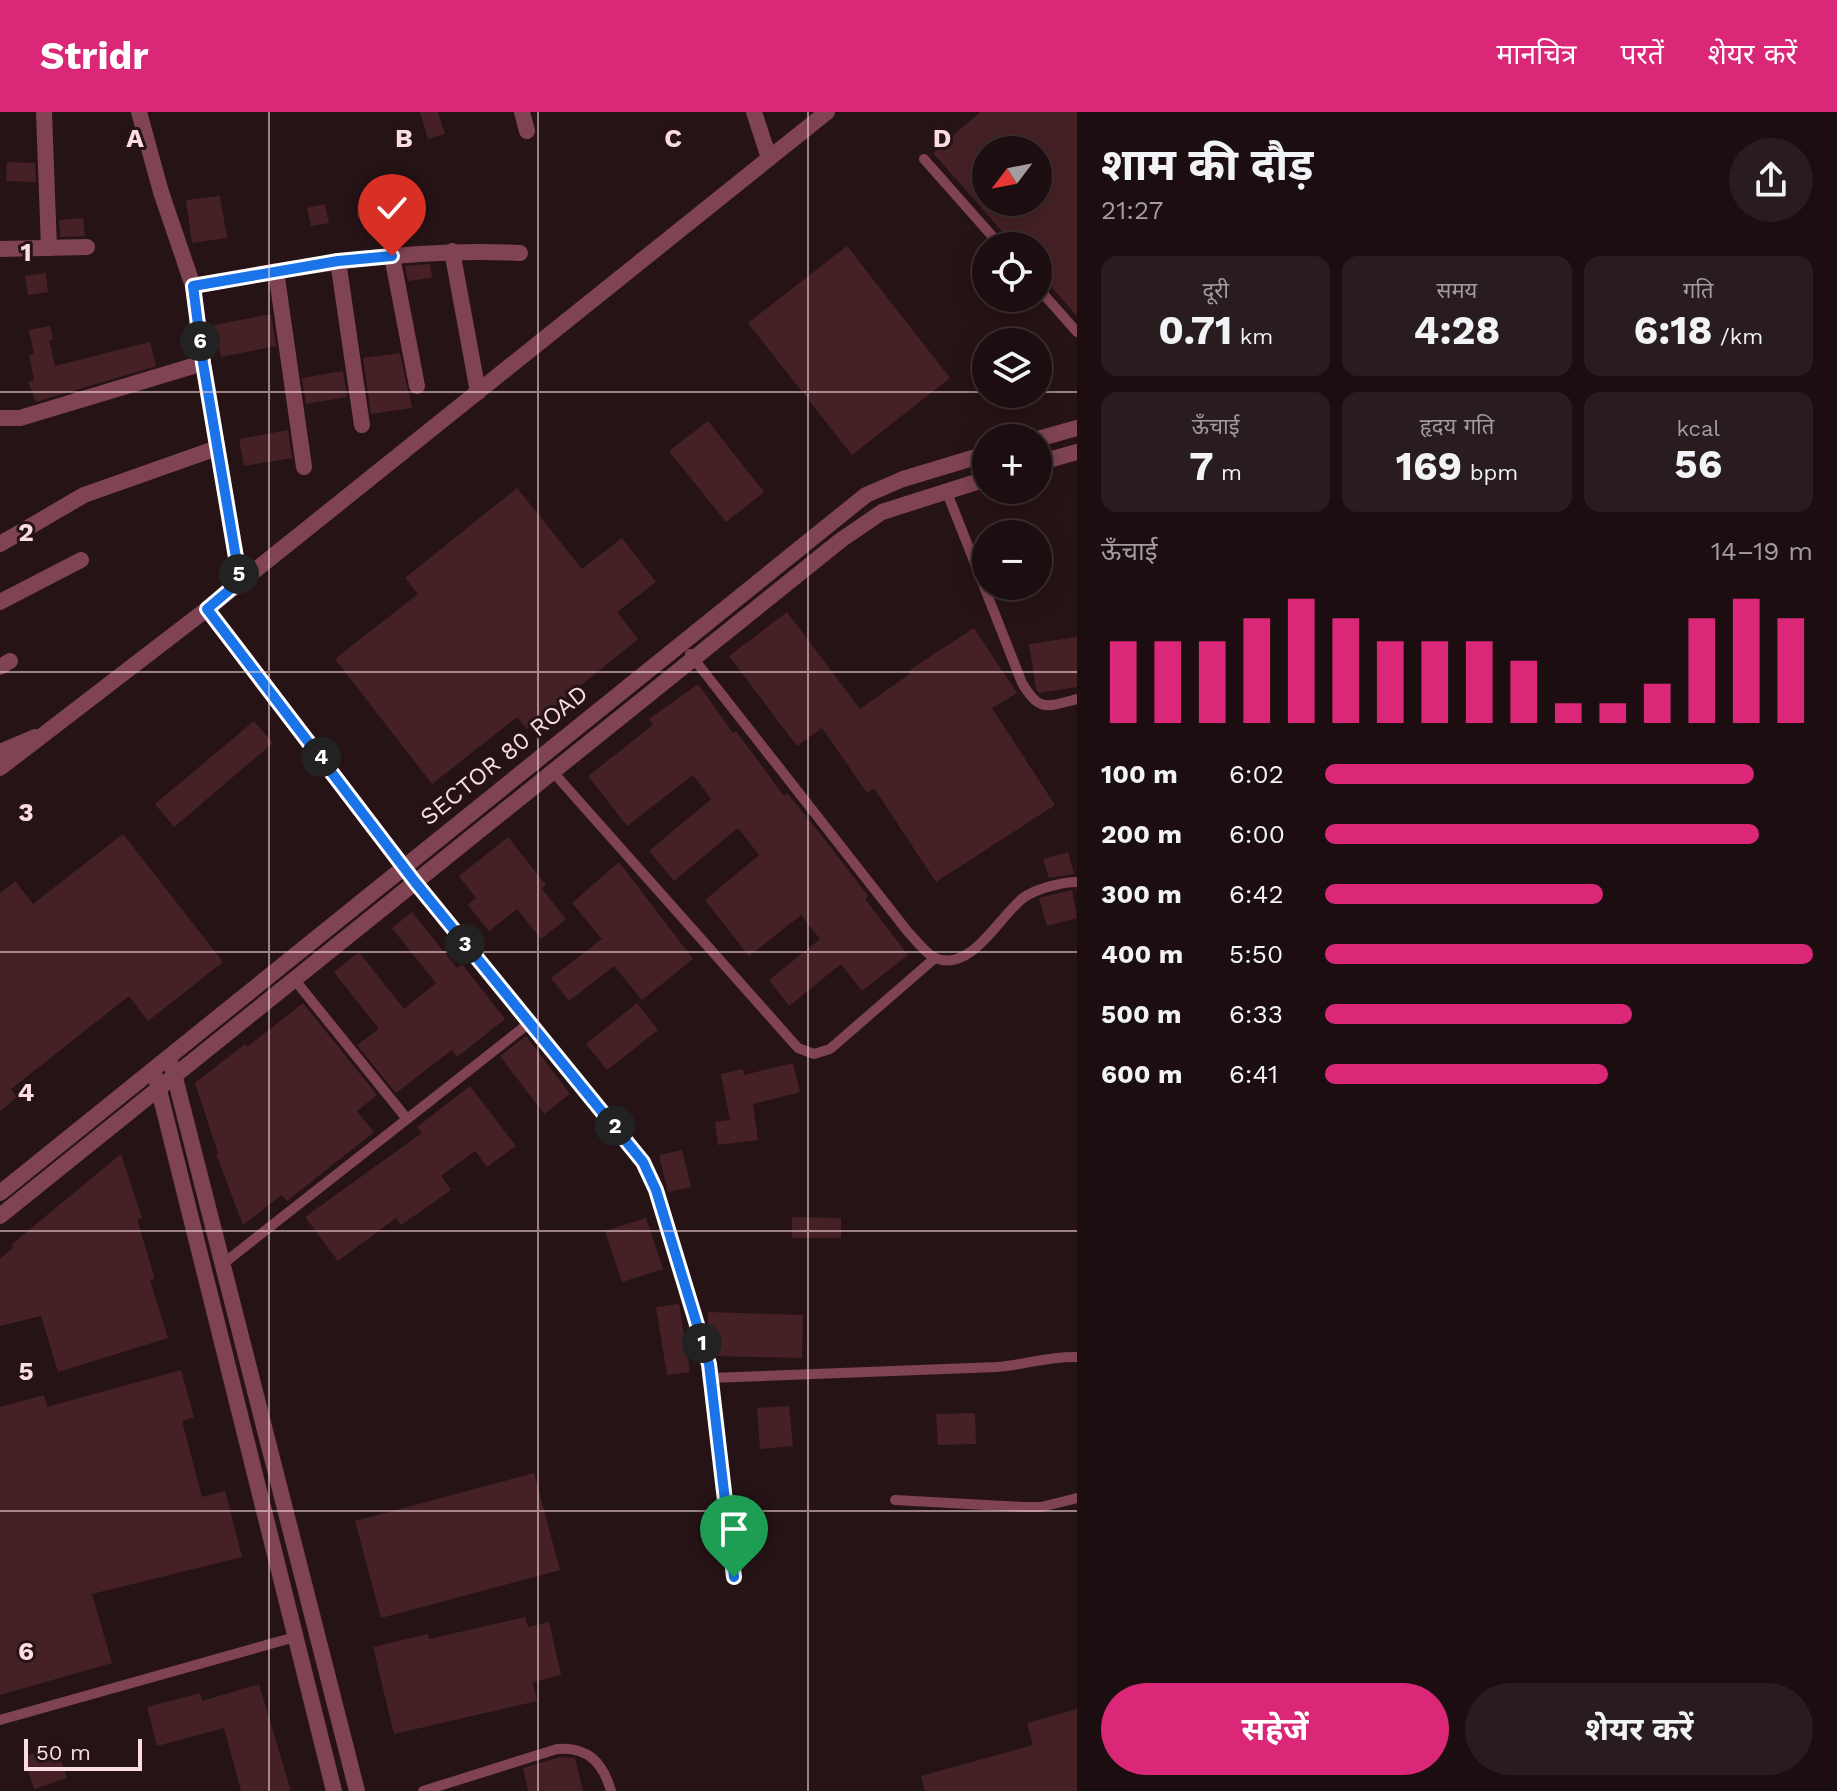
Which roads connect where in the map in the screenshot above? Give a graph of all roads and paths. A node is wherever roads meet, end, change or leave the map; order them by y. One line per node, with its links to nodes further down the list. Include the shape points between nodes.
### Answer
1 (44, 112): 11 (street)
2 (139, 112): 18 (street)
3 (522, 112): 6 (street)
4 (754, 112): 7 (street)
5 (827, 112): 7 (street)
6 (527, 131)
7 (769, 158): 23 (street)
8 (924, 159): 9 (lane)
9 (989, 232)
10 (87, 247): 11 (street)
11 (49, 248): 12 (street)
12 (0, 249)
13 (452, 251): 14 (street); 15 (street); 23 (street)
14 (520, 253)
15 (392, 256): 16 (street); 22 (street)
16 (338, 261): 17 (street); 25 (street)
17 (276, 271): 18 (street); 32 (street)
18 (193, 286): 21 (street)
19 (1052, 304): 20 (lane)
20 (1077, 332)
21 (203, 363): 24 (street, via 20,418); 28 (street)
22 (417, 386)
23 (478, 392): 37 (street)
24 (0, 418)
25 (362, 425)
26 (1077, 428): 27 (street)
27 (1052, 435)
28 (217, 448): 35 (street, via 84,495); 37 (street)
29 (1077, 452): 31 (street)
30 (972, 458): 40 (street, SECTOR 80 ROAD, via 866,495)
31 (1052, 459)
32 (304, 467)
33 (972, 483): 34 (street, SECTOR 80 ROAD)
34 (946, 490): 41 (street, SECTOR 80 ROAD, via 882,512); 42 (lane, via 1033,701 1055,705)
35 (0, 544)
36 (81, 560): 38 (street)
37 (240, 581): 39 (street)
38 (0, 602)
39 (207, 609): 43 (street); 47 (street)
40 (680, 643): 41 (lane); 47 (street, SECTOR 80 ROAD)
41 (694, 659): 46 (street, SECTOR 80 ROAD); 50 (lane, via 908,932)
42 (1077, 699)
43 (41, 735): 44 (street); 45 (street)
44 (0, 752)
45 (0, 768)
46 (553, 772): 48 (street, SECTOR 80 ROAD); 50 (lane, via 798,1048 814,1054 830,1049)
47 (405, 866): 48 (street); 53 (street, SECTOR 80 ROAD)
48 (415, 882): 51 (street, SECTOR 80 ROAD); 52 (lane)
49 (1077, 882): 50 (lane, via 1027,895 967,956 957,961)
50 (935, 958)
51 (294, 979): 55 (street, SECTOR 80 ROAD); 57 (lane)
52 (528, 1024): 57 (lane); 62 (lane, via 643,1162 656,1190)
53 (169, 1056): 54 (street, SECTOR 80 ROAD); 55 (street)
54 (154, 1069): 56 (street); 58 (street, SECTOR 80 ROAD)
55 (174, 1074): 56 (street, SECTOR 80 ROAD); 60 (street)
56 (159, 1087): 59 (street, SECTOR 80 ROAD); 66 (street)
57 (407, 1119): 60 (lane)
58 (0, 1193)
59 (0, 1216)
60 (224, 1263): 69 (street)
61 (1077, 1357): 62 (lane, via 997,1367)
62 (710, 1378): 65 (lane)
63 (1077, 1498): 64 (lane, via 1041,1507)
64 (895, 1500)
65 (734, 1577)
66 (295, 1637): 67 (lane); 68 (street)
67 (0, 1720)
68 (334, 1791)
69 (357, 1791)
70 (423, 1791): 71 (lane, via 575,1747 606,1774)
71 (611, 1791)

